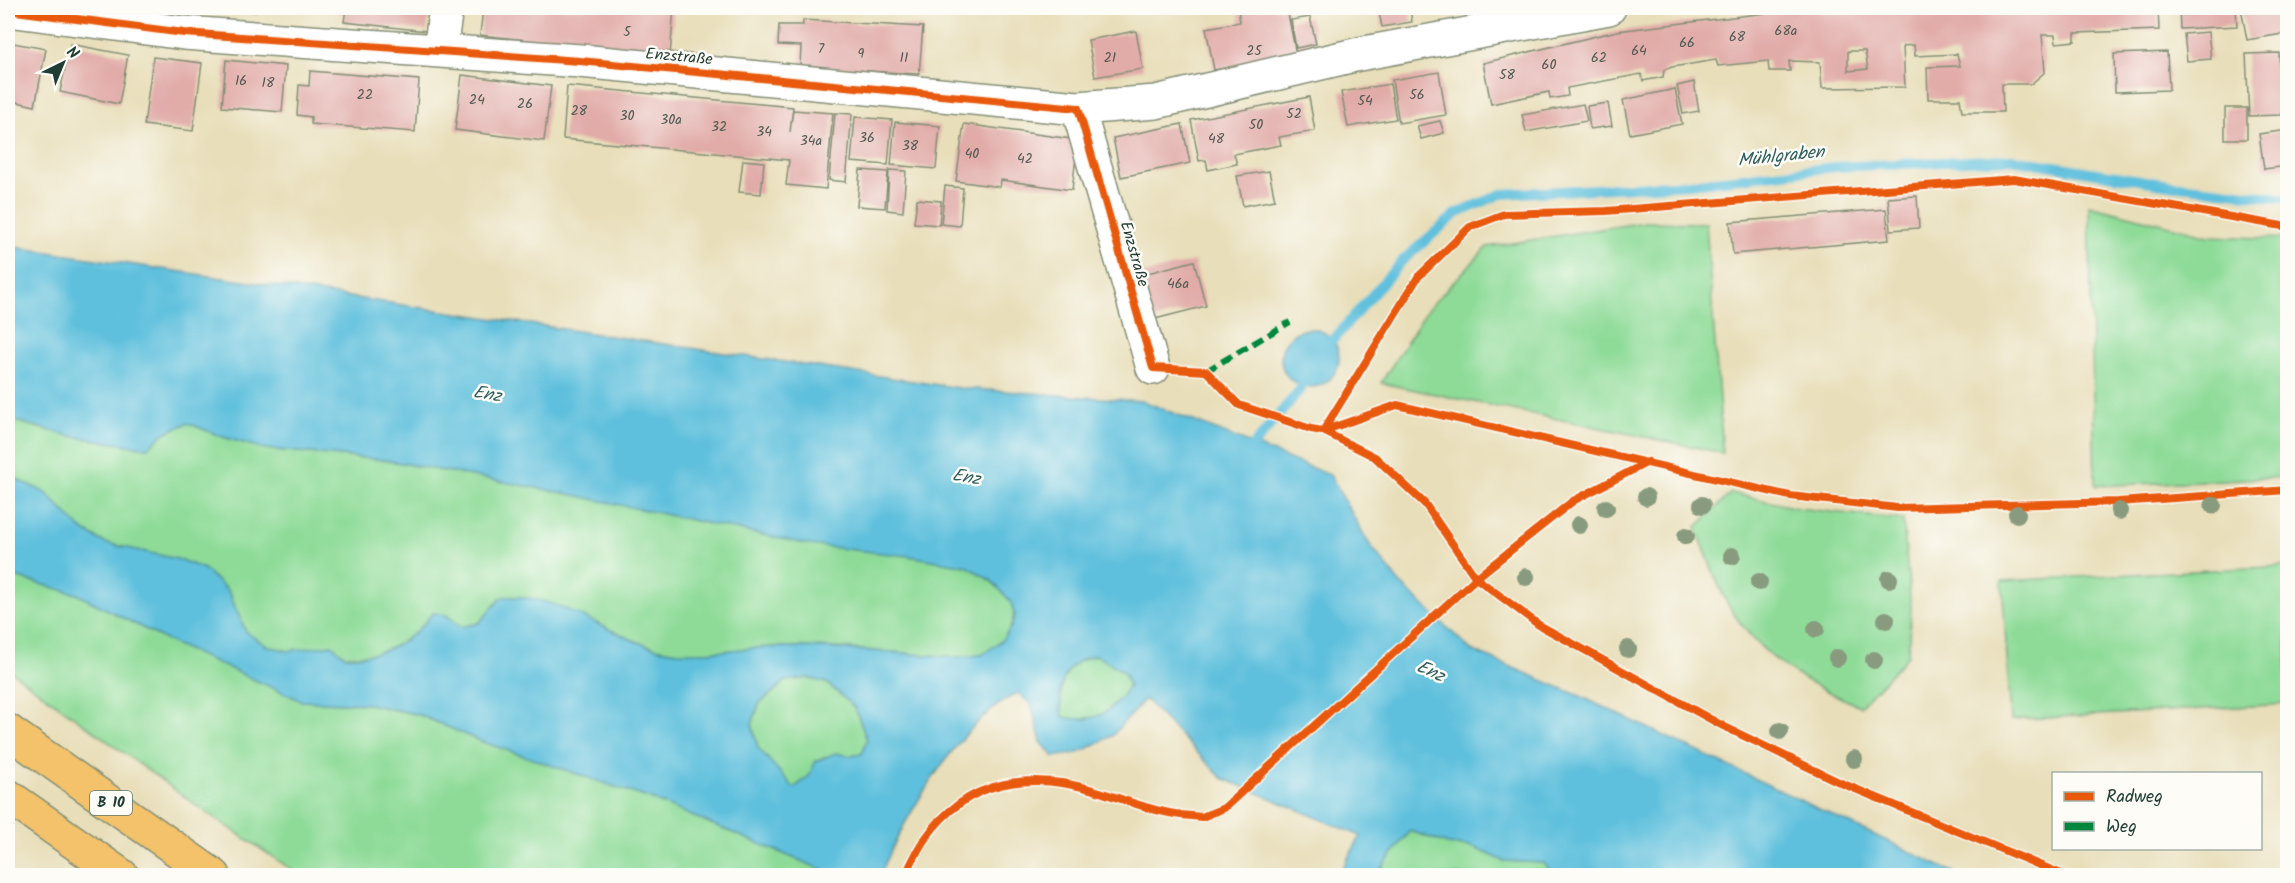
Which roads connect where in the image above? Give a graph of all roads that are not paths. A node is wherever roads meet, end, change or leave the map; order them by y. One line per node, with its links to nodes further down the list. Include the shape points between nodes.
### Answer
1 (446, 8): 4 (street)
2 (1610, 8): 5 (street, Enzstraße, via 1359,54 1156,102)
3 (8, 10): 4 (street, Enzstraße, via 184,33)
4 (440, 50): 5 (street, Enzstraße)
5 (1077, 108): 6 (street, Enzstraße)
6 (1153, 368)
7 (8, 731): 10 (main road, B 10)
8 (8, 796): 9 (main road)
9 (122, 876)
10 (214, 876)

